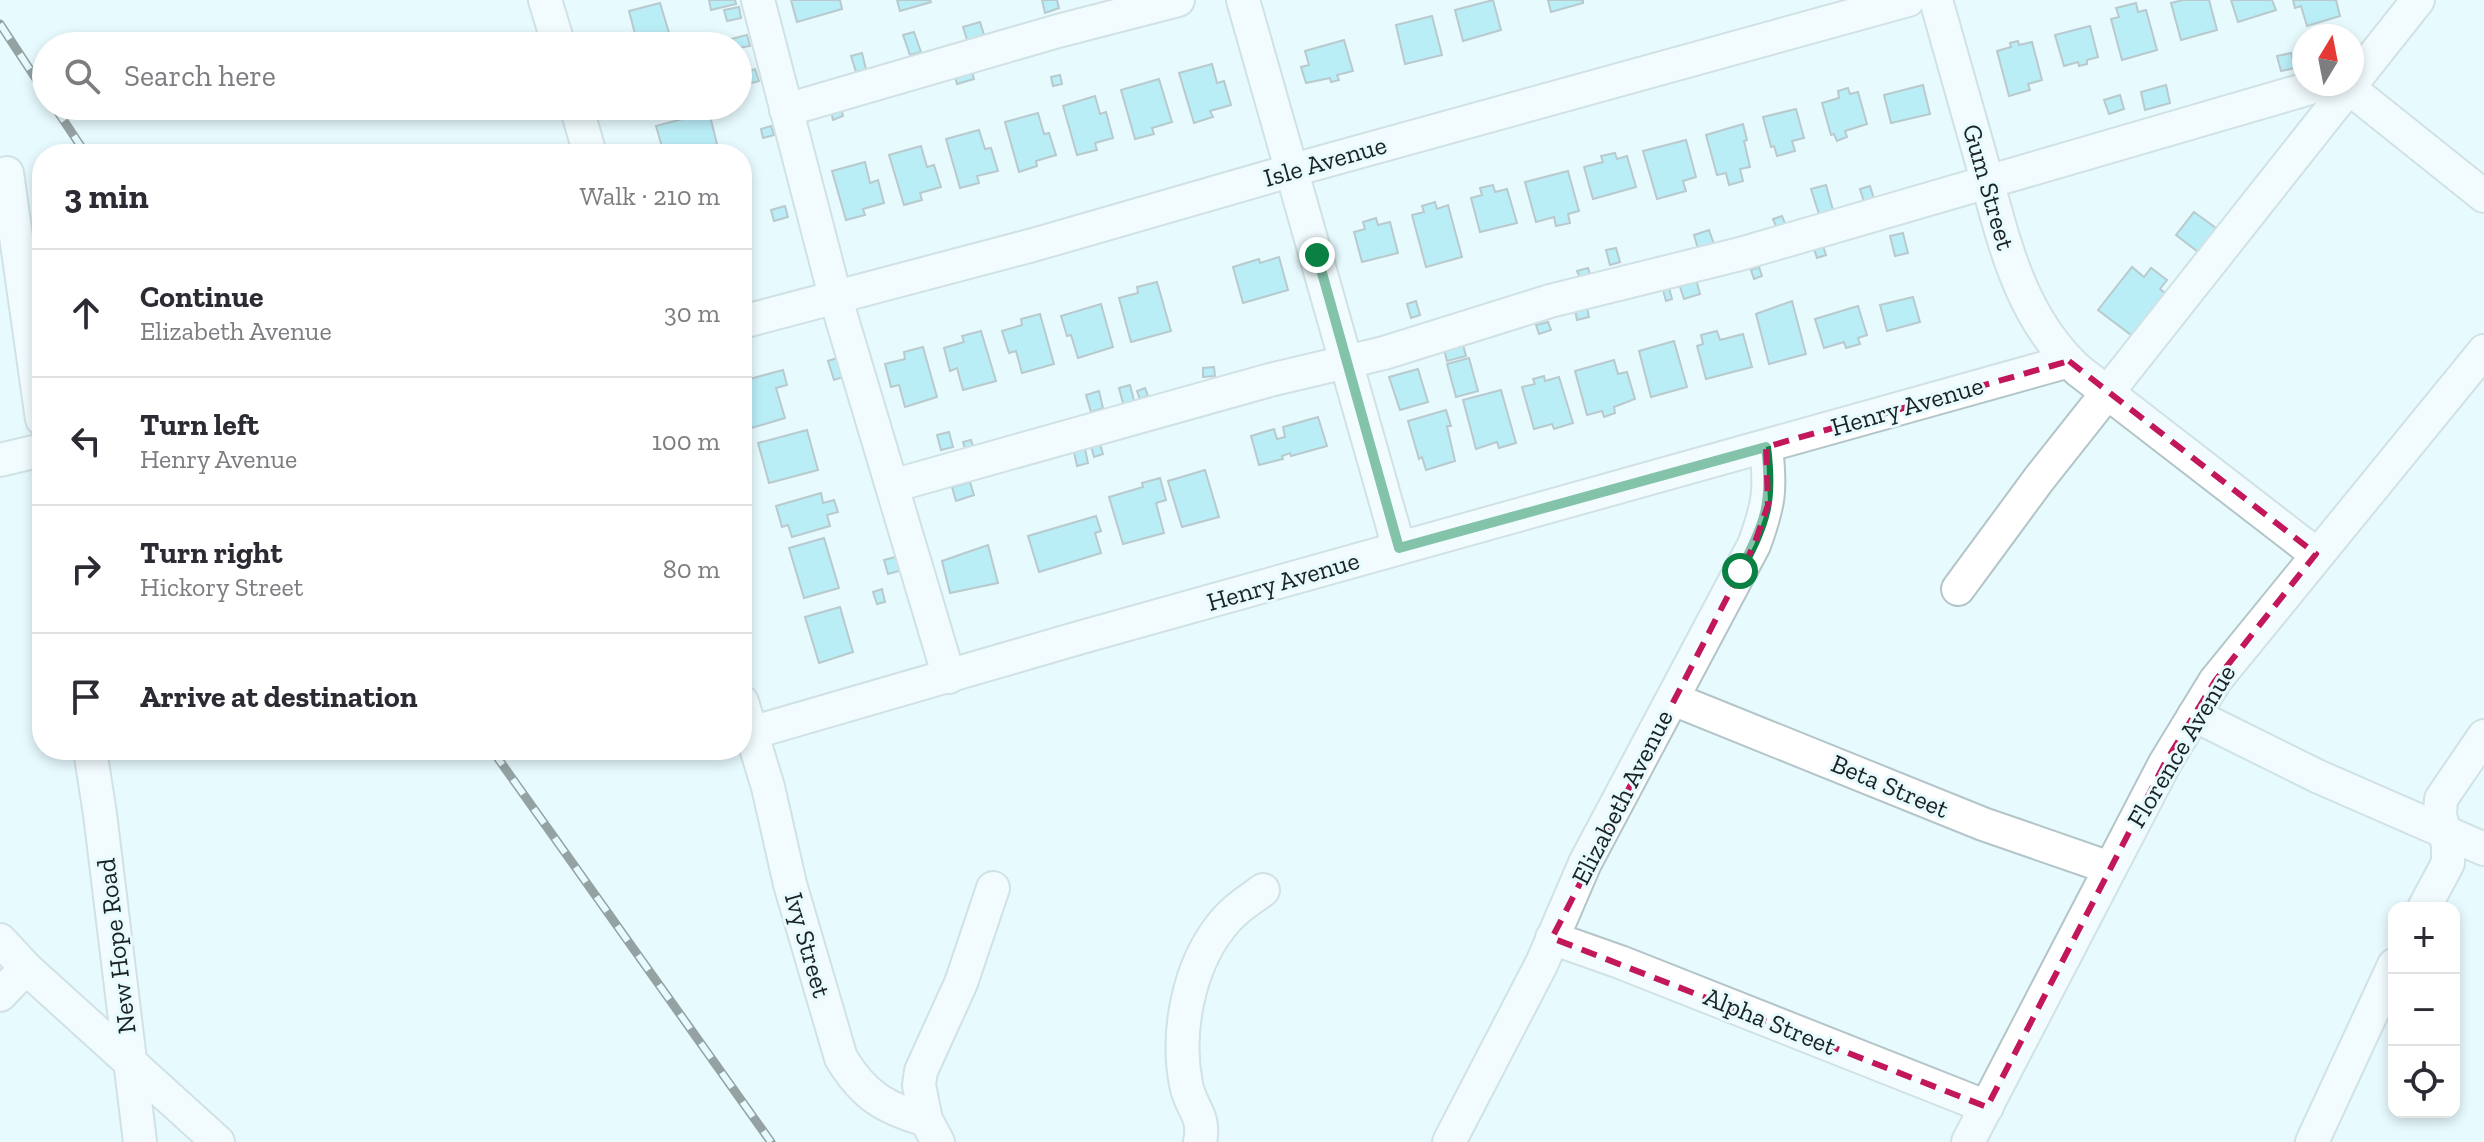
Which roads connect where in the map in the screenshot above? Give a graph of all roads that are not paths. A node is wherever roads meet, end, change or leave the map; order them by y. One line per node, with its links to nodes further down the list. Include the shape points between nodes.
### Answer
1 (545, 0): 8 (street)
2 (758, 0): 13 (street)
3 (1178, 0): 13 (street)
4 (1243, 0): 16 (street)
5 (1908, 0): 16 (street, Isle Avenue)
6 (1936, 0): 18 (street, Gum Street)
7 (2418, 0): 9 (street)
8 (555, 32)
9 (2364, 61)
10 (2364, 94): 19 (street)
11 (2292, 95): 18 (street)
12 (2335, 96): 26 (street)
13 (786, 110): 20 (street)
14 (580, 120): 15 (street)
15 (587, 144)
16 (1293, 170): 20 (street, Isle Avenue); 25 (street)
17 (7, 173): 22 (street)
18 (1987, 181): 24 (street, Gum Street, via 2020,288 2049,339); 25 (street)
19 (2484, 196)
20 (835, 296): 21 (street, Isle Avenue); 30 (street)
21 (752, 319)
22 (32, 349)
23 (2484, 351): 32 (street, Florence Avenue)
24 (2069, 361): 26 (street); 27 (street, Henry Avenue)
25 (1347, 362): 30 (street); 31 (street)
26 (2109, 392): 32 (street); 33 (street)
27 (1766, 447): 31 (street, Henry Avenue); 35 (street, Elizabeth Avenue, via 1771,484 1754,545)
28 (32, 452): 29 (street)
29 (0, 460)
30 (892, 486): 34 (street)
31 (1399, 548): 34 (street, Henry Avenue)
32 (2316, 554): 36 (street, Florence Avenue)
33 (1958, 589)
34 (949, 677): 37 (street, Henry Avenue)
35 (1673, 699): 43 (street, Beta Street, via 1983,824); 47 (street, Elizabeth Avenue, via 1585,863)
36 (2194, 715): 41 (street); 43 (street, Florence Avenue)
37 (752, 733)
38 (752, 736): 54 (street, Ivy Street, via 841,1058 872,1097)
39 (2484, 736): 41 (street, via 2441,799)
40 (91, 760): 52 (street, New Hope Road)
41 (2445, 832): 42 (street); 46 (street, via 2448,863)
42 (2484, 849)
43 (2110, 868): 53 (street, Florence Avenue)
44 (993, 888): 54 (street, via 961,983 921,1071 919,1085)
45 (1263, 890): 57 (street, via 1220,926 1194,981 1184,1020 1181,1060 1187,1090 1201,1118)
46 (2427, 902)
47 (1552, 938): 53 (street, Alpha Street); 58 (street, Elizabeth Avenue)
48 (0, 940): 49 (street)
49 (26, 968): 51 (street); 52 (street)
50 (2390, 974): 60 (street)
51 (0, 995)
52 (130, 1060): 55 (street, New Hope Road); 56 (street)
53 (1987, 1107): 59 (street, Florence Avenue)
54 (932, 1131)
55 (140, 1142)
56 (218, 1142)
57 (1200, 1142)
58 (1449, 1142)
59 (1968, 1142)
60 (2312, 1142)

